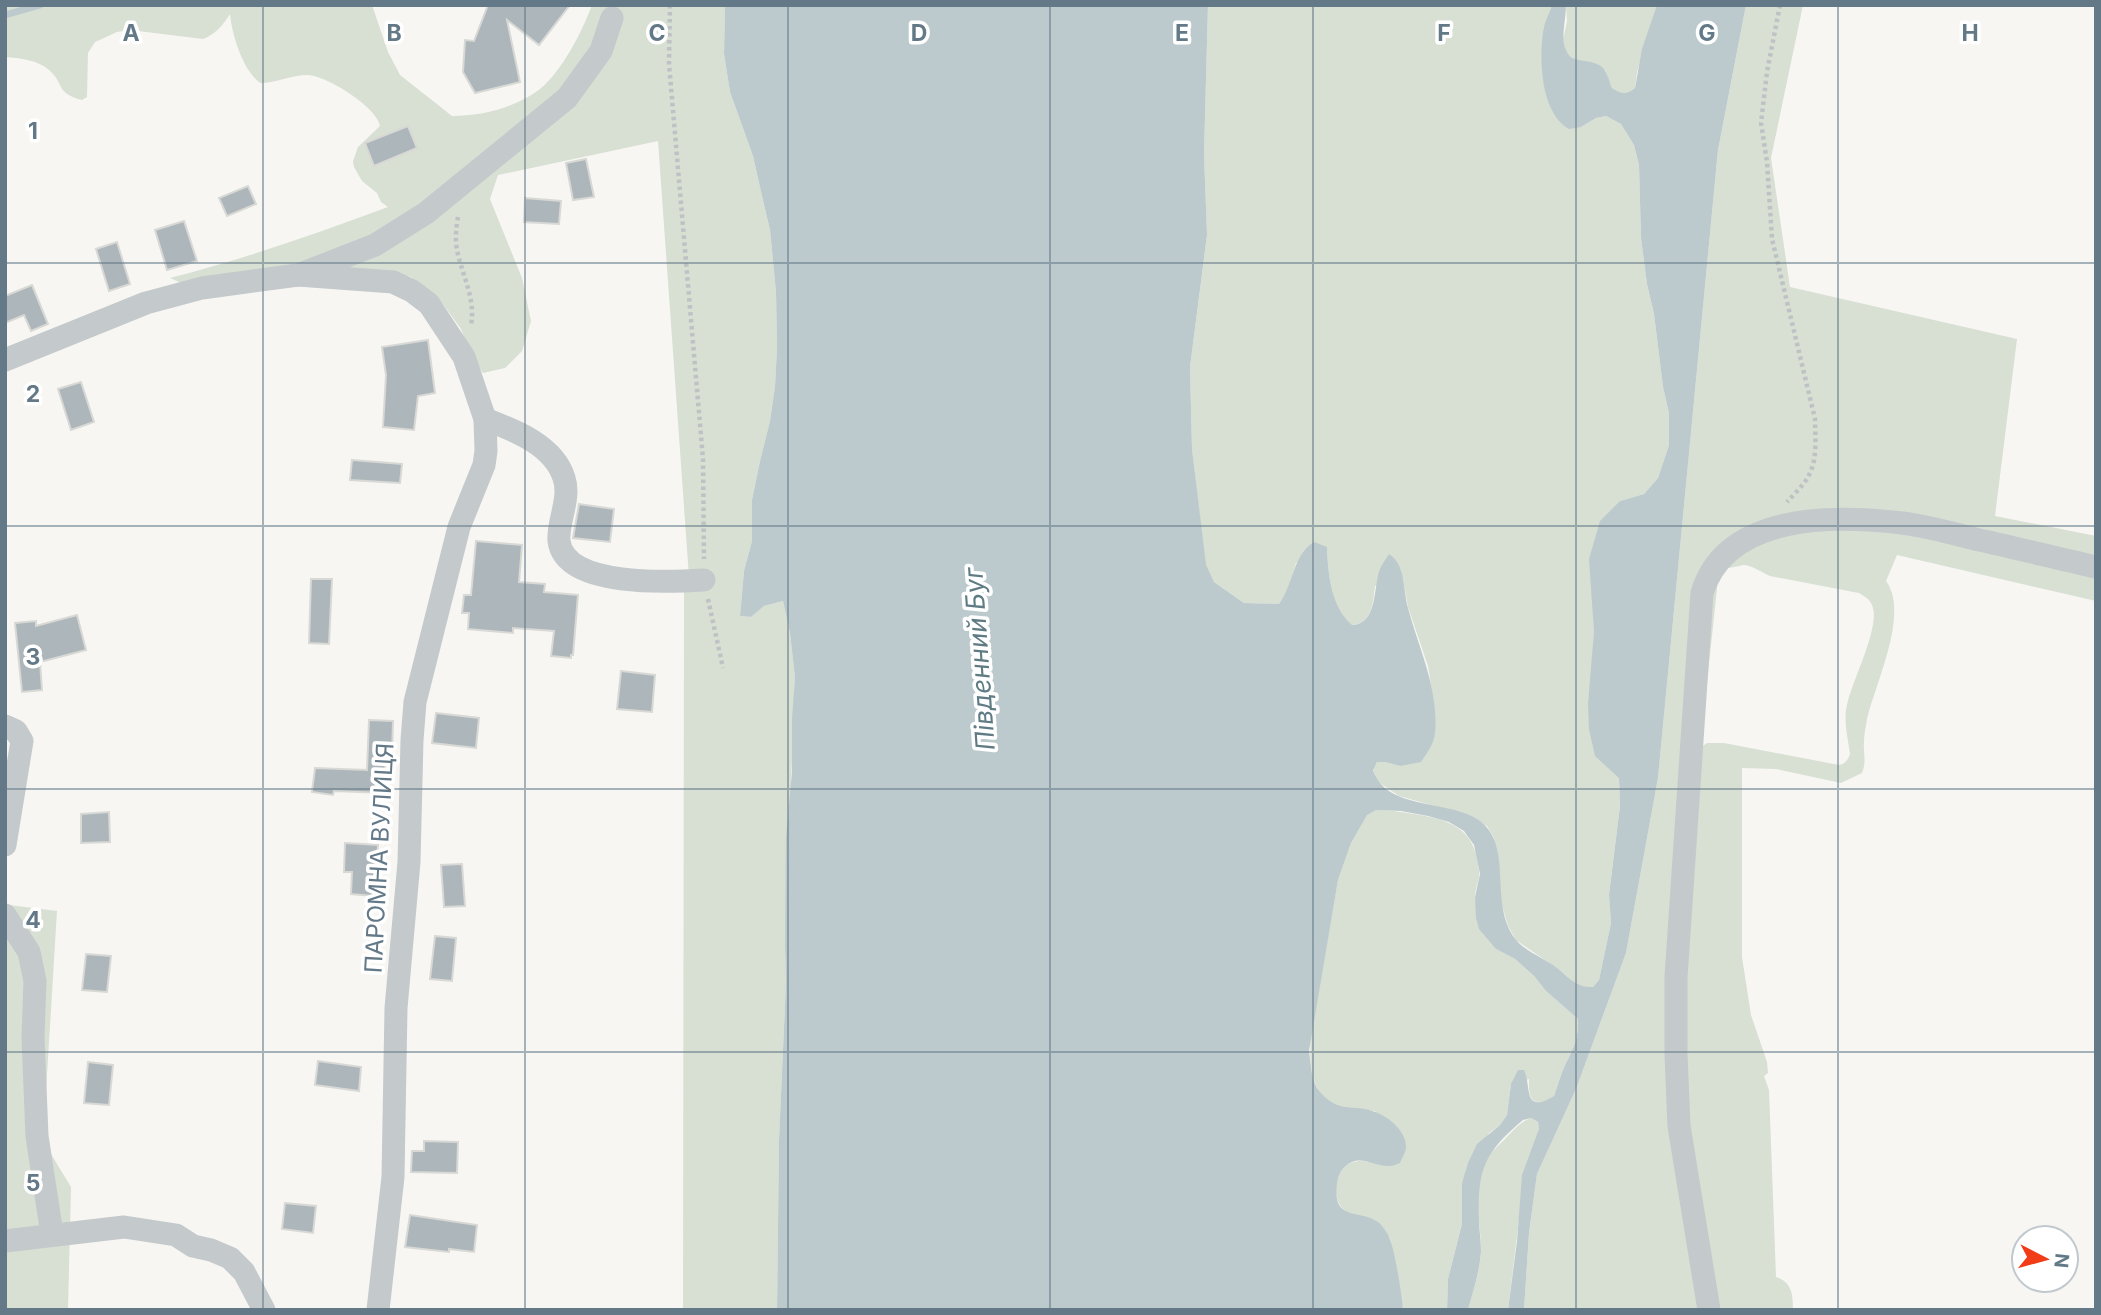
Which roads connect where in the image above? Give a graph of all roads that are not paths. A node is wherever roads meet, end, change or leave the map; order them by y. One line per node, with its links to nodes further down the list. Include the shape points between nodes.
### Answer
1 (612, 18): 2 (street, via 601,51 567,99 426,213 375,244)
2 (298, 275): 3 (street, via 202,288 146,303); 4 (street, ПАРОМНА ВУЛИЦЯ, via 393,282 429,304 464,357)
3 (5, 360)
4 (485, 419): 6 (street, via 514,430 557,463 565,478 566,496 559,541 571,561 604,577 661,583); 13 (street, ПАРОМНА ВУЛИЦЯ, via 484,465 459,527 415,702 409,862 396,1008 393,1177)
5 (2096, 567): 14 (street, via 1903,523 1836,520 1761,531 1729,549 1711,570 1702,593 1676,977 1679,1126)
6 (704, 580)
7 (5, 726): 8 (street, via 22,741)
8 (5, 845)
9 (5, 915): 10 (street, via 29,952 35,981 37,1136)
10 (52, 1234): 11 (street); 12 (street, via 124,1227 176,1235 230,1258 244,1272)
11 (5, 1241)
12 (264, 1310)
13 (378, 1310)
14 (1709, 1310)

